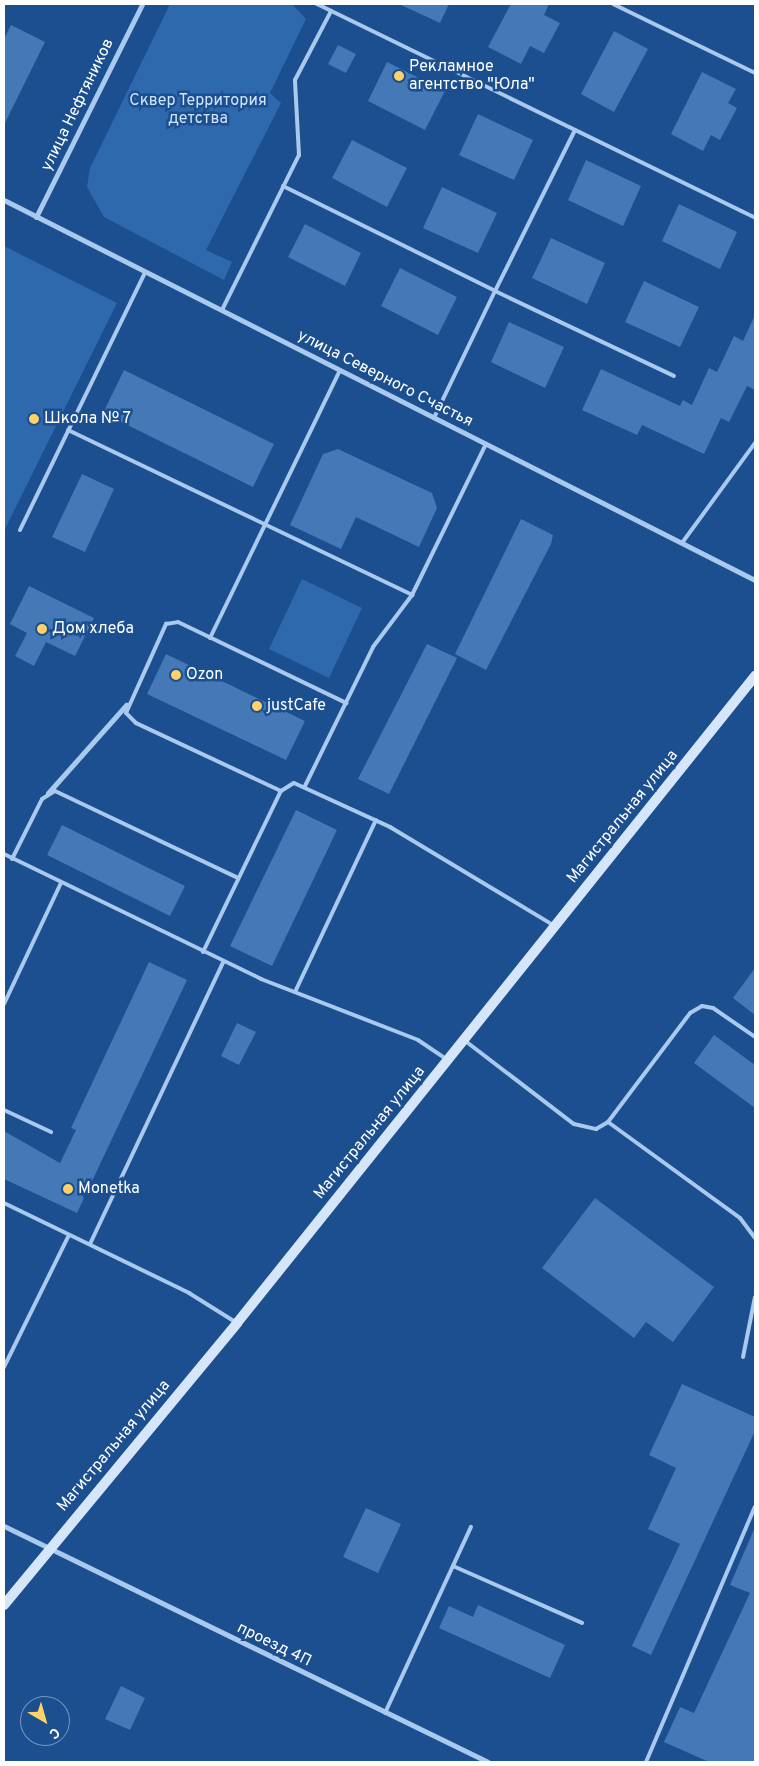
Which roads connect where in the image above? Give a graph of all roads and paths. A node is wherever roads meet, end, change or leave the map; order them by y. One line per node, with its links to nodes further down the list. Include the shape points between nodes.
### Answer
1 (142, 4): 10 (street, улица Нефтяников)
2 (317, 4): 5 (lane)
3 (613, 4): 4 (lane)
4 (623, 6): 6 (lane)
5 (331, 11): 7 (lane); 8 (lane, via 295,80 299,155)
6 (755, 73)
7 (575, 130): 11 (lane); 13 (lane)
8 (283, 186): 13 (lane); 14 (lane)
9 (4, 200): 10 (street, улица Северного Счастья)
10 (36, 217): 12 (street, улица Северного Счастья)
11 (755, 218)
12 (145, 272): 14 (street, улица Северного Счастья); 18 (lane)
13 (495, 291): 16 (lane); 17 (lane)
14 (222, 310): 15 (street, улица Северного Счастья)
15 (340, 370): 17 (street, улица Северного Счастья); 21 (lane)
16 (674, 376)
17 (434, 418): 20 (street, улица Северного Счастья)
18 (68, 430): 21 (lane); 22 (lane)
19 (755, 443): 23 (lane)
20 (486, 444): 23 (street, улица Северного Счастья); 25 (lane)
21 (262, 525): 25 (lane); 26 (lane)
22 (20, 530)
23 (682, 543): 24 (street, улица Северного Счастья)
24 (755, 580)
25 (412, 595): 28 (lane, via 373,647)
26 (210, 638): 28 (lane); 29 (lane, via 178,622 166,624)
27 (755, 676): 38 (main road, Магистральная улица)
28 (346, 703): 30 (lane)
29 (126, 705): 31 (lane, via 126,713 136,723); 32 (street)
30 (305, 786): 31 (lane, via 294,783); 33 (lane)
31 (281, 791): 36 (lane)
32 (48, 793): 35 (lane); 36 (lane, via 63,792)
33 (376, 820): 38 (lane); 41 (lane)
34 (4, 854): 35 (lane)
35 (12, 859): 37 (lane)
36 (238, 878): 39 (lane)
37 (61, 883): 39 (lane); 42 (lane)
38 (555, 926): 44 (main road, Магистральная улица)
39 (203, 952): 40 (lane)
40 (223, 962): 41 (lane); 52 (lane)
41 (295, 992): 45 (lane, via 418,1040)
42 (4, 1004)
43 (755, 1038): 47 (lane, via 713,1008 702,1006 690,1012)
44 (464, 1040): 45 (main road, Магистральная улица); 47 (lane, via 574,1124 596,1129)
45 (448, 1060): 54 (main road, Магистральная улица)
46 (4, 1110): 48 (lane)
47 (608, 1122): 51 (lane, via 740,1218)
48 (51, 1132)
49 (4, 1202): 50 (lane)
50 (69, 1235): 52 (lane); 56 (lane)
51 (755, 1238)
52 (90, 1244): 54 (lane, via 189,1292)
53 (755, 1296): 55 (lane)
54 (237, 1323): 60 (main road, Магистральная улица)
55 (743, 1357)
56 (4, 1367)
57 (755, 1507): 66 (lane)
58 (4, 1526): 60 (street, проезд 4П)
59 (471, 1527): 61 (lane)
60 (49, 1548): 62 (main road, Магистральная улица); 64 (street, проезд 4П)
61 (453, 1566): 63 (lane); 64 (lane)
62 (4, 1605)
63 (582, 1623)
64 (385, 1714): 65 (street, проезд 4П)
65 (488, 1762)
66 (646, 1762)

